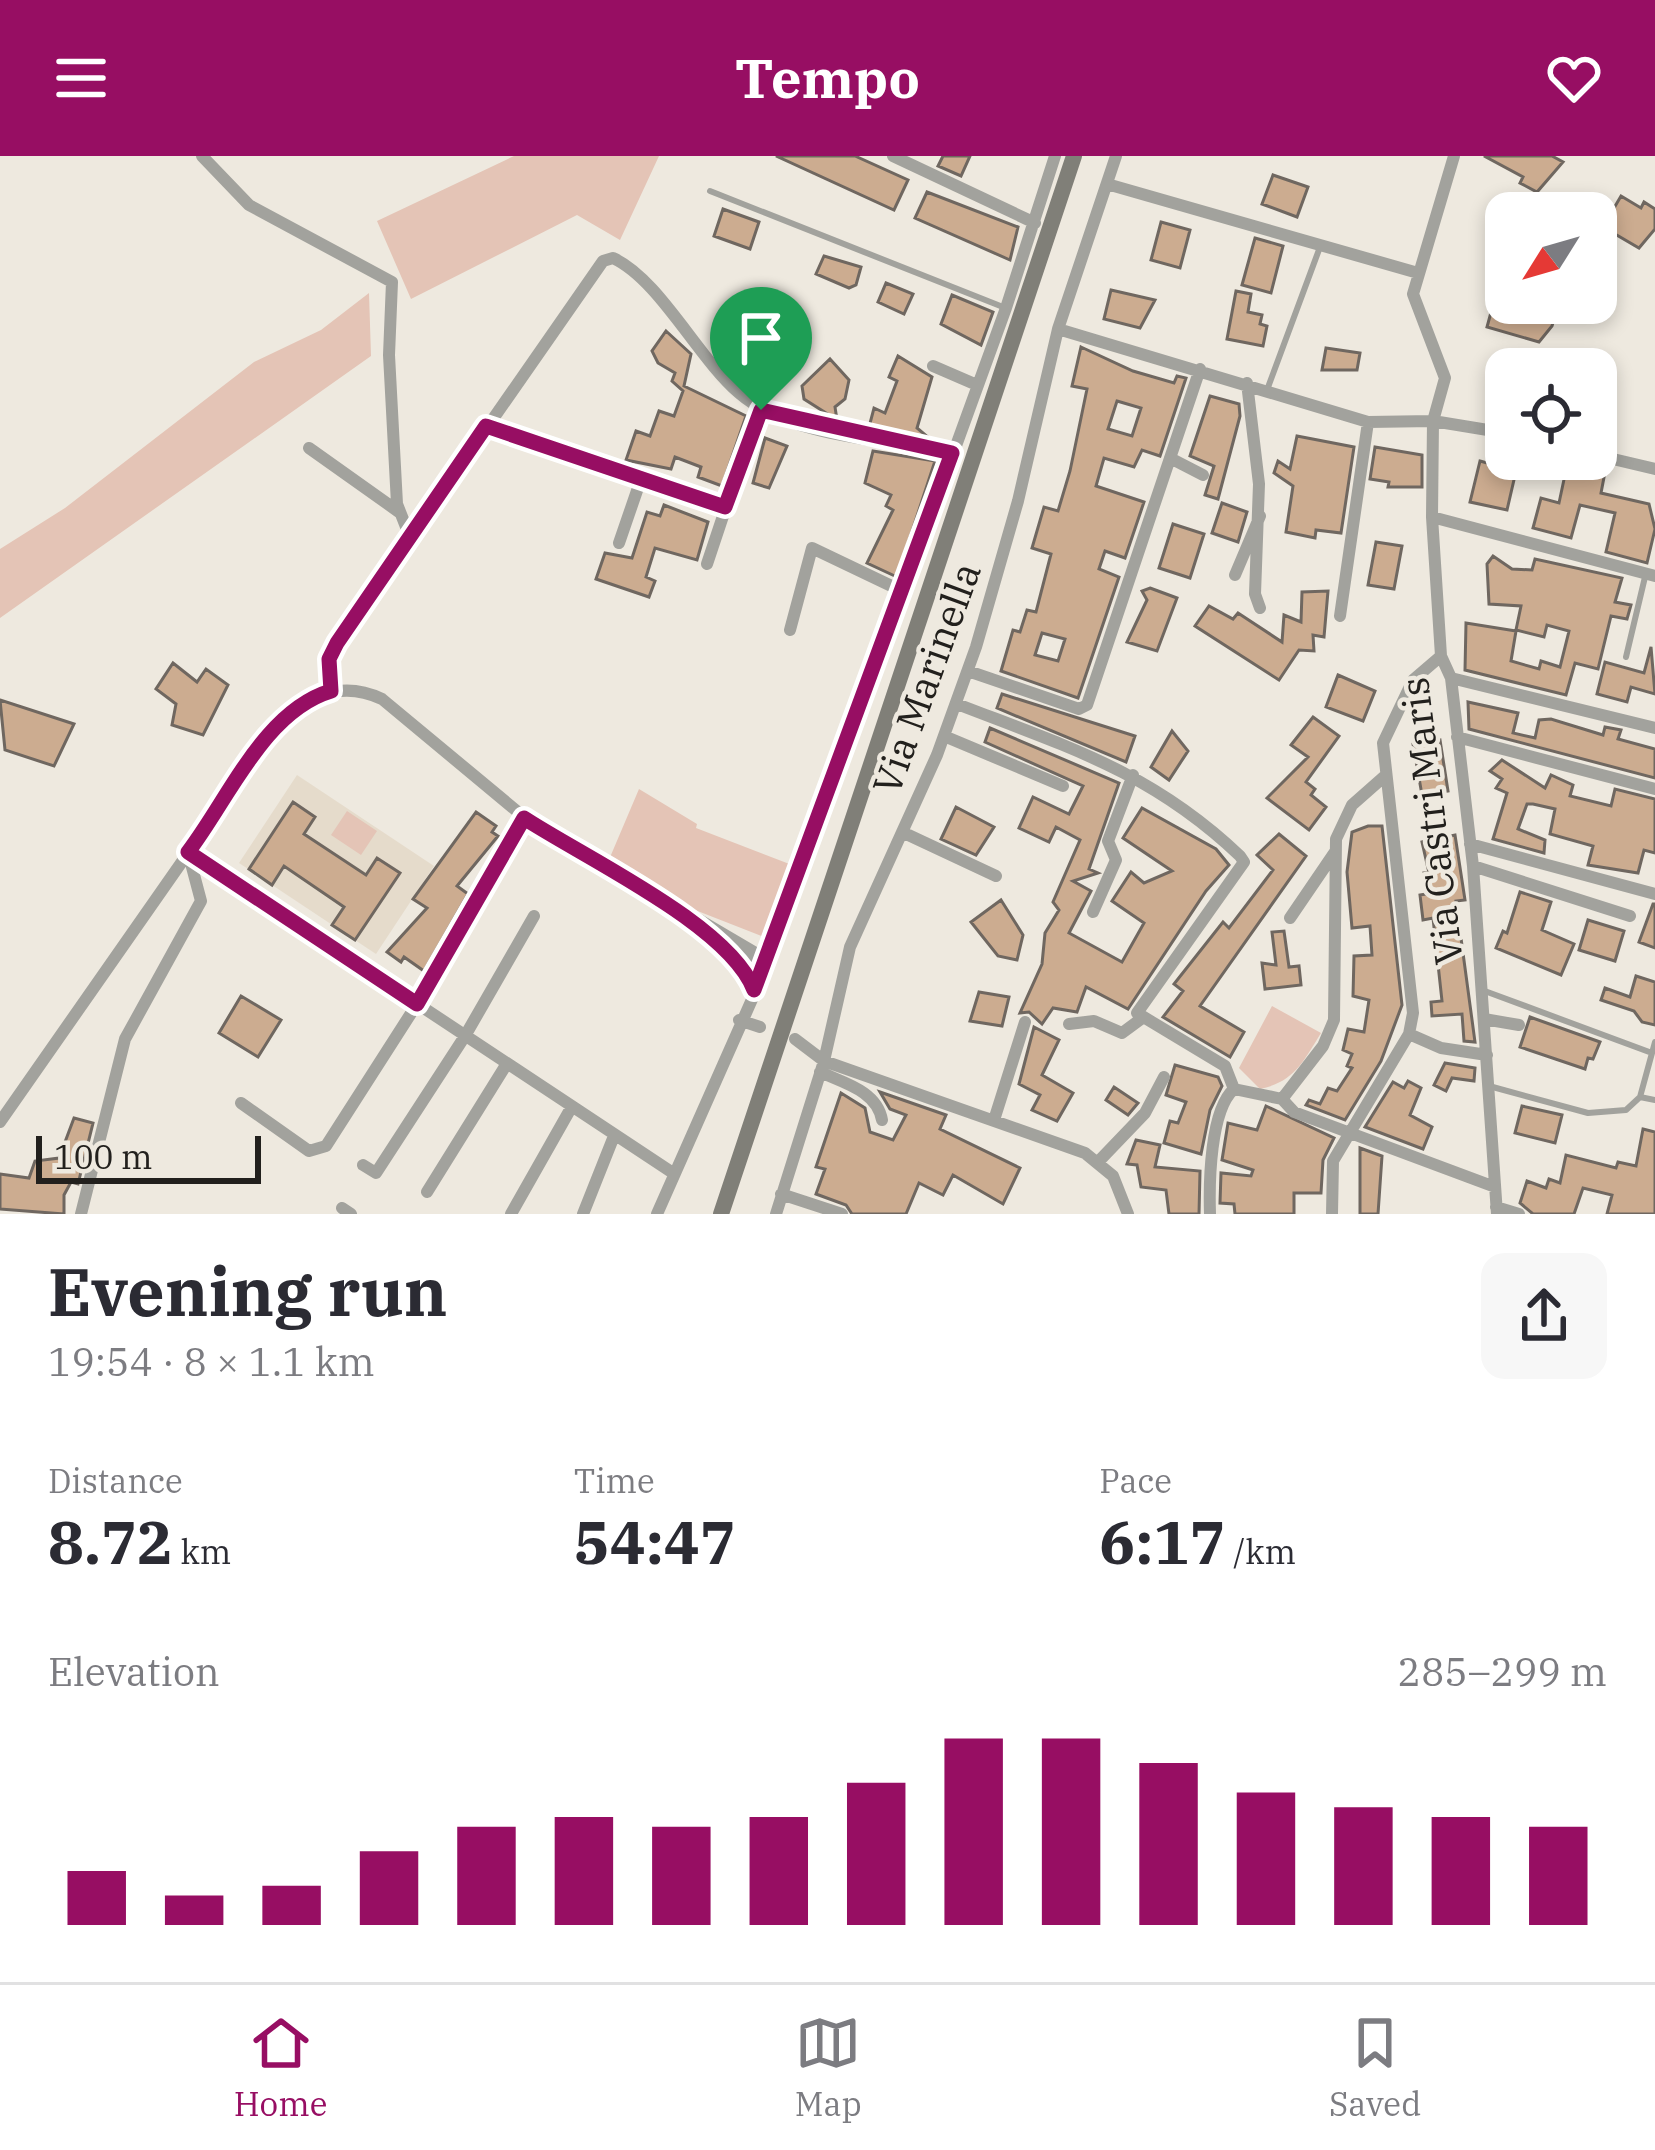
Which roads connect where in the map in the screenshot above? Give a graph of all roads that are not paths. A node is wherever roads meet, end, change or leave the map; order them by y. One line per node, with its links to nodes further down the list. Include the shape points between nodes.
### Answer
1 (202, 156): 32 (street, via 249,205 392,282)
2 (893, 156): 9 (street)
3 (1055, 156): 9 (street)
4 (1074, 156): 114 (street)
5 (1116, 156): 7 (street, Via Marinella)
6 (1454, 156): 11 (street)
7 (1107, 184): 10 (street); 13 (street, Via Marinella)
8 (710, 190): 12 (lane)
9 (1035, 223): 12 (street)
10 (1322, 242): 11 (street); 18 (lane)
11 (1418, 273): 21 (street, Via Castri Maris, via 1413,294 1445,378)
12 (1006, 308): 17 (street)
13 (1058, 329): 15 (street); 46 (street, Via Marinella)
14 (933, 367): 17 (street)
15 (1200, 369): 16 (street); 26 (street)
16 (1246, 383): 18 (street); 33 (street)
17 (977, 385): 25 (street)
18 (1268, 390): 20 (street)
19 (761, 410): 22 (street, via 613,258 594,269); 25 (street); 31 (street)
20 (1367, 422): 21 (street); 42 (street)
21 (1432, 422): 23 (street); 34 (street, Via Castri Maris)
22 (486, 426): 30 (street); 35 (street)
23 (1485, 430)
24 (309, 448): 32 (street)
25 (952, 453): 40 (street)
26 (1170, 458): 29 (street); 46 (street, via 1085,707)
27 (1617, 460): 28 (street)
28 (1655, 470)
29 (1203, 475)
30 (641, 478): 31 (street); 36 (street)
31 (725, 507): 37 (street)
32 (400, 513): 35 (street)
33 (1261, 514): 39 (street); 41 (street)
34 (1432, 517): 38 (street); 44 (street, Via Castri Maris)
35 (410, 537): 48 (street, via 337,643)
36 (619, 543)
37 (707, 564)
38 (1651, 574): 45 (lane)
39 (1235, 575)
40 (902, 591): 43 (street, via 812,548); 71 (street)
41 (1260, 608)
42 (1340, 616)
43 (790, 630)
44 (1442, 656): 47 (street, Via Castri Maris); 54 (street, via 1413,680 1383,743)
45 (1626, 657)
46 (968, 671): 49 (street, Via Marinella)
47 (1451, 678): 50 (street); 52 (street, Via Castri Maris)
48 (331, 691): 57 (street, via 382,699); 61 (street, via 302,704 272,733)
49 (957, 704): 51 (street, Via Marinella); 53 (street)
50 (1655, 728)
51 (944, 736): 55 (street); 58 (street, Via Marinella)
52 (1457, 737): 56 (street); 59 (street, Via Castri Maris)
53 (1133, 775): 65 (street, via 1108,841 1117,860); 75 (street, via 1175,798 1244,862 1138,1009)
54 (1386, 776): 60 (street, via 1345,816); 82 (street, via 1409,955)
55 (1063, 786)
56 (1655, 789)
57 (524, 818): 69 (street); 74 (street)
58 (902, 832): 63 (street); 89 (street, Via Marinella, via 850,947)
59 (1470, 844): 62 (street, Via Castri Maris); 64 (street)
60 (1335, 851): 68 (street); 94 (street, via 1334,1020)
61 (188, 852): 74 (street); 100 (street); 110 (street, via 201,901 125,1039)
62 (1473, 866): 67 (street); 73 (street, Via Castri Maris)
63 (995, 876)
64 (1655, 895)
65 (1093, 912)
66 (534, 916): 83 (street)
67 (1630, 916)
68 (1290, 918)
69 (698, 922): 70 (street); 71 (street)
70 (733, 956): 71 (street); 72 (street)
71 (769, 961): 72 (street)
72 (754, 990): 77 (street)
73 (1482, 990): 76 (street, Via Castri Maris); 86 (lane)
74 (417, 1004): 83 (street); 96 (street, via 326,1146 309,1151)
75 (1141, 1018): 79 (street, via 1123,1033 1094,1021); 92 (street, via 1225,1066)
76 (1484, 1019): 80 (street); 87 (street, Via Castri Maris)
77 (740, 1020): 81 (street); 105 (street)
78 (1025, 1022): 98 (street)
79 (1069, 1024)
80 (1519, 1025)
81 (760, 1027)
82 (1409, 1034): 87 (street); 101 (street)
83 (465, 1036): 88 (street); 104 (street, via 376,1173)
84 (795, 1039): 89 (street)
85 (1655, 1042): 86 (lane)
86 (1652, 1053): 93 (lane)
87 (1487, 1055): 91 (street, Via Castri Maris)
88 (506, 1064): 97 (street); 107 (street)
89 (822, 1066): 98 (street); 99 (street, via 880,1106); 108 (street, Via Marinella)
90 (1164, 1077): 103 (street, via 1145,1113)
91 (1489, 1086): 93 (lane, via 1601,1115 1627,1110); 106 (street, Via Castri Maris)
92 (1234, 1089): 94 (street); 118 (street, via 1213,1147)
93 (1640, 1096): 95 (lane)
94 (1282, 1100): 101 (street)
95 (1655, 1100)
96 (241, 1103)
97 (571, 1108): 102 (street); 111 (street)
98 (994, 1117): 103 (street)
99 (882, 1120)
100 (0, 1122)
101 (1346, 1133): 106 (street); 119 (street, via 1333,1161)
102 (614, 1136): 105 (street); 112 (street)
103 (1099, 1161): 117 (street)
104 (363, 1165)
105 (673, 1173): 113 (street)
106 (1496, 1187): 109 (street, Via Castri Maris)
107 (427, 1192)
108 (781, 1194): 115 (street, Via Marinella); 116 (street)
109 (1497, 1210): 120 (street)
110 (81, 1214)
111 (512, 1214)
112 (583, 1214)
113 (657, 1214)
114 (721, 1214)
115 (776, 1214)
116 (842, 1214)
117 (1128, 1214)
118 (1210, 1214)
119 (1333, 1214)
120 (1519, 1214)

